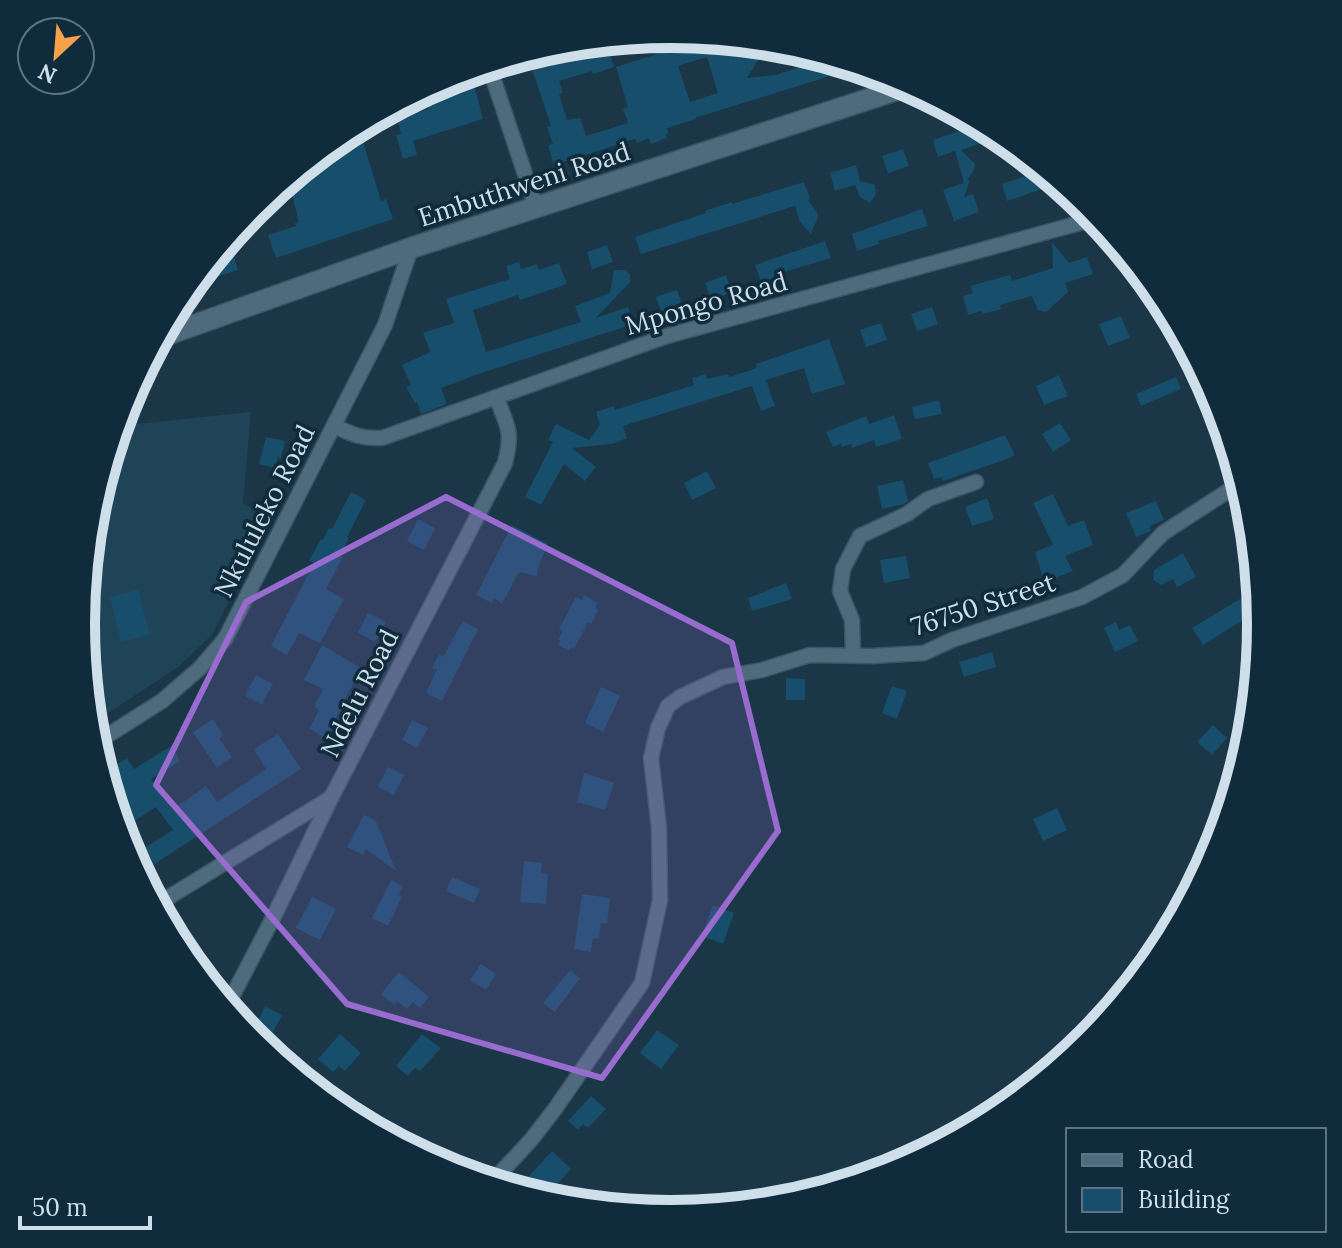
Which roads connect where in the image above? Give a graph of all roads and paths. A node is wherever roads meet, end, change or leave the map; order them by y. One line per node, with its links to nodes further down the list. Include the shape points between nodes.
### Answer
1 (493, 77): 3 (street)
2 (891, 92): 3 (street, Embuthweni Road)
3 (536, 207): 5 (street, Embuthweni Road)
4 (1083, 222): 9 (street, Mpongo Road, via 667,336)
5 (411, 248): 7 (street, Embuthweni Road); 10 (street, Nkululeko Road, via 385,325)
6 (181, 322): 7 (street)
7 (182, 329): 8 (street, Embuthweni Road)
8 (175, 332)
9 (496, 397): 10 (street, Mpongo Road, via 382,438 355,436); 15 (street, Ndelu Road, via 510,440 505,463)
10 (334, 426): 14 (street, Nkululeko Road, via 225,639 162,701)
11 (976, 482): 13 (street, via 928,499 860,536 843,569 840,591 852,620)
12 (1231, 489): 13 (street, 76750 Street, via 1163,533 1123,575 1082,597 924,653)
13 (853, 655): 18 (street, 76750 Street, via 810,655 723,677 668,706 651,758 660,900 642,983 555,1109)
14 (106, 736)
15 (331, 798): 16 (street); 17 (street, Ndelu Road)
16 (165, 899)
17 (232, 997)
18 (500, 1173)

